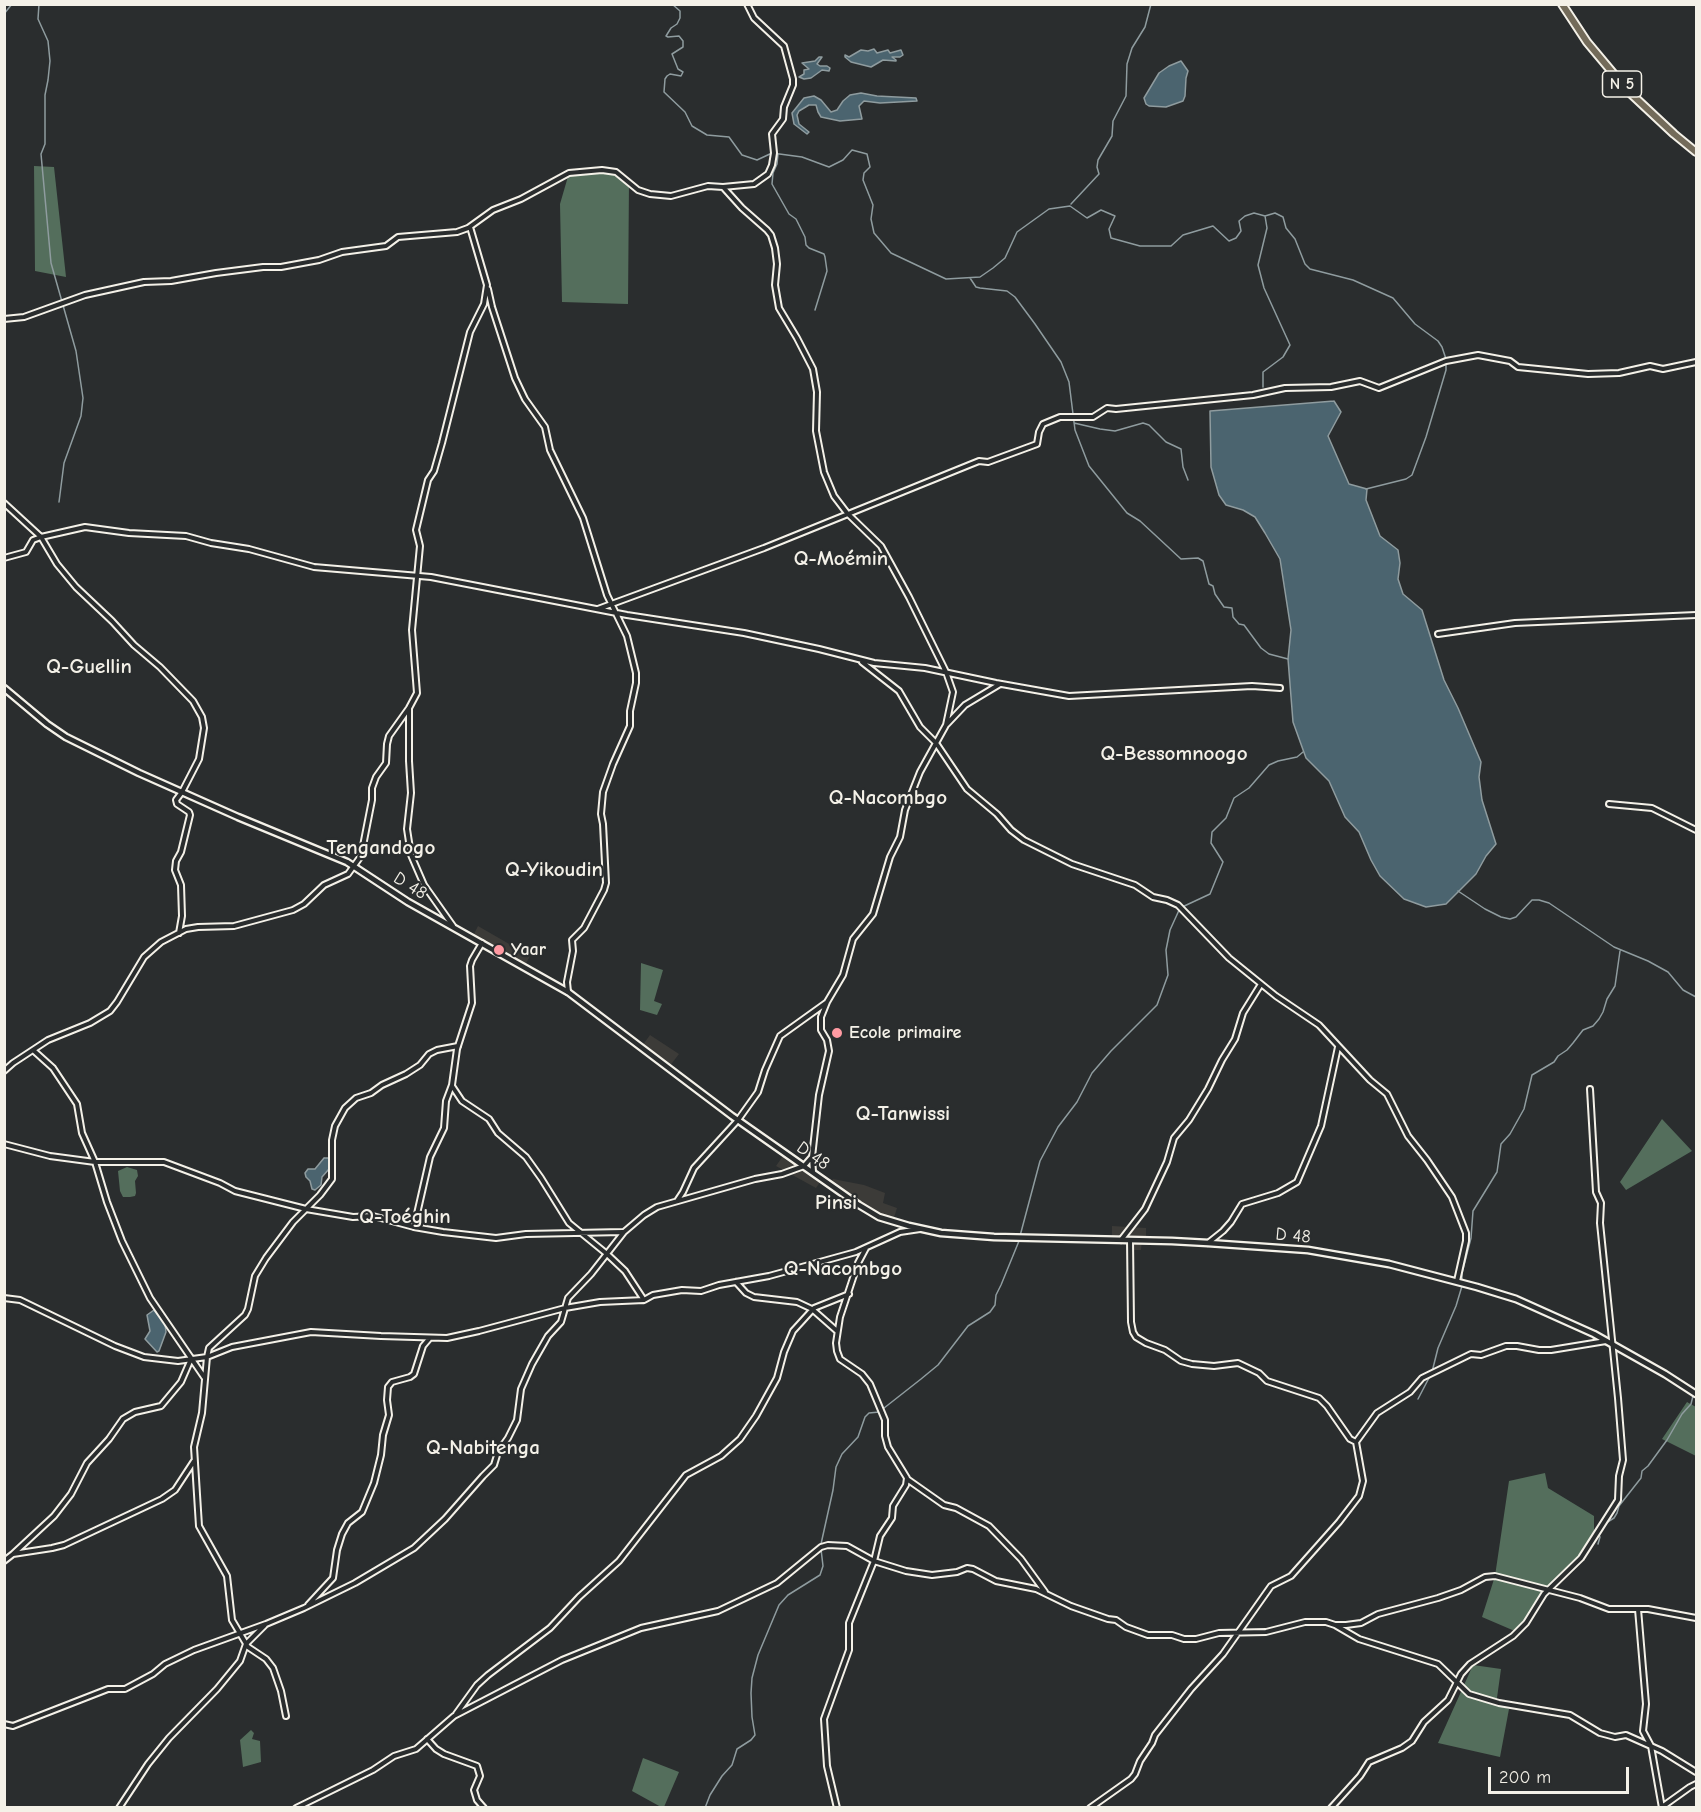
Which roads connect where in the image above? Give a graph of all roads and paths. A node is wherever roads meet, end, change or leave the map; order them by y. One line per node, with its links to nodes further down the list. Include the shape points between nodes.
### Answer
1 (747, 4): 4 (street, via 754,18 784,46 793,84 783,119 772,134 774,153 768,174 754,184)
2 (1562, 4): 3 (highway, N 5, via 1587,42 1628,91)
3 (1696, 152)
4 (723, 187): 5 (street, via 708,186 671,196 638,190 609,170 569,173 493,210); 10 (street, via 771,235 779,309 813,369 816,431 824,472 834,496)
5 (470, 227): 6 (street); 7 (street, via 457,232 398,237 386,246 281,267 144,282 85,294 24,317)
6 (487, 285): 13 (street, via 421,508 416,530 420,546); 14 (street, via 515,378 545,427 550,450 583,518)
7 (4, 319)
8 (1696, 362): 10 (street, via 1663,369 1650,366 1587,374 1518,367 1510,361 1478,355 1446,361 1378,388 1360,381 1107,408 1093,417 1060,417 1043,424 1037,444 988,462 979,461)
9 (4, 503): 11 (street)
10 (847, 513): 14 (street); 20 (street, via 881,546)
11 (41, 537): 12 (street, via 33,540 26,552); 13 (street, via 85,527 186,537 314,567); 27 (street, via 76,587 168,675 193,701 202,717 199,759)
12 (4, 558)
13 (418, 576): 15 (street); 24 (street, via 412,630 417,693)
14 (612, 604): 15 (street); 16 (street)
15 (597, 610): 16 (street)
16 (617, 613): 19 (street, via 744,633); 35 (street, via 630,647 636,683 630,726 603,792 606,883 584,928 573,940)
17 (1696, 615): 18 (street, via 1515,623)
18 (1438, 634)
19 (859, 659): 20 (street); 26 (street, via 899,692 920,727)
20 (946, 672): 21 (street); 25 (street, via 953,692)
21 (1000, 684): 23 (street, via 1069,696 1252,686); 25 (street, via 965,705)
22 (4, 688): 27 (street, D 48, via 66,737)
23 (1280, 688)
24 (409, 708): 30 (street, via 389,736 386,763 372,788 361,856); 31 (street, via 411,793 407,829 411,855 424,885)
25 (946, 724): 26 (street)
26 (936, 743): 34 (street, via 967,789 1024,840 1072,864 1135,885 1153,897 1178,905 1229,958); 36 (street, via 905,810 900,837 873,914 854,939 843,975)
27 (182, 792): 30 (street, D 48); 32 (street, via 177,804 190,815 175,870 181,885)
28 (1609, 804): 29 (street, via 1652,808)
29 (1696, 830)
30 (354, 867): 31 (street, D 48); 32 (street, via 293,910 234,926 198,927)
31 (455, 928): 33 (street, D 48)
32 (179, 933): 39 (street, via 144,957 110,1011)
33 (482, 943): 35 (street, D 48); 37 (street, via 472,960 472,1003)
34 (1261, 984): 38 (street, via 1319,1025); 55 (street, via 1243,1013 1235,1039 1208,1089 1174,1138 1144,1209)
35 (568, 992): 43 (street, D 48)
36 (827, 1002): 43 (street, via 780,1036 758,1092); 45 (street, via 821,1030 829,1051)
37 (458, 1046): 41 (street); 50 (street, via 429,1054 406,1074 351,1101 332,1140 332,1179)
38 (1338, 1047): 57 (street, via 1321,1126 1297,1182 1278,1193 1242,1204 1231,1222); 60 (street, via 1387,1094 1408,1136 1452,1197 1466,1233)
39 (33, 1050): 40 (street); 46 (street, via 53,1068 77,1104 82,1132)
40 (4, 1071)
41 (452, 1085): 51 (street, via 444,1128 430,1157); 54 (street, via 462,1101 489,1119 498,1133 526,1157)
42 (1590, 1089): 70 (street)
43 (738, 1120): 47 (street, D 48); 49 (street, via 694,1168)
44 (4, 1144): 46 (street)
45 (812, 1157): 47 (street); 48 (street)
46 (95, 1162): 50 (street, via 164,1162 235,1191); 72 (street, via 122,1241 141,1280)
47 (804, 1166): 48 (street, D 48); 49 (street)
48 (813, 1172): 52 (street, D 48, via 879,1217)
49 (676, 1202): 53 (street, via 652,1210)
50 (306, 1209): 51 (street, via 373,1216); 71 (street, via 255,1276 245,1315 209,1348)
51 (414, 1227): 54 (street, via 483,1238)
52 (920, 1229): 55 (street, D 48, via 994,1237); 58 (street, via 900,1232)
53 (624, 1232): 54 (street); 59 (street)
54 (579, 1233): 59 (street)
55 (1121, 1240): 56 (street, D 48)
56 (1130, 1240): 57 (street, D 48); 75 (street, via 1131,1322 1136,1337 1181,1361 1214,1366 1238,1363 1268,1381 1319,1398)
57 (1208, 1243): 60 (street, D 48, via 1326,1253)
58 (866, 1247): 61 (street); 62 (street)
59 (607, 1254): 64 (street, via 625,1271); 65 (street, via 568,1298)
60 (1457, 1281): 69 (street, D 48, via 1516,1299)
61 (736, 1282): 64 (street, via 701,1291 653,1295); 66 (street, via 754,1297 796,1302)
62 (849, 1294): 66 (street); 67 (street)
63 (4, 1298): 72 (street, via 20,1300 144,1357)
64 (644, 1300): 65 (street)
65 (565, 1308): 68 (street, via 479,1331); 83 (street, via 561,1322 532,1364 521,1389 517,1420 494,1466 414,1548)
66 (812, 1309): 67 (street); 93 (street, via 793,1331 777,1378 740,1439 721,1456 686,1475 619,1561 550,1628 477,1685)
67 (837, 1332): 77 (street, via 840,1359 870,1384 885,1420 888,1448)
68 (429, 1338): 71 (street, via 311,1332 232,1347); 83 (street, via 414,1374 388,1387 389,1415 374,1483 362,1512 342,1534 333,1578)
69 (1606, 1341): 70 (street, D 48); 75 (street, via 1551,1350 1506,1346 1471,1354 1422,1378 1410,1392 1377,1413)
70 (1612, 1344): 74 (street, D 48); 81 (street, via 1623,1460 1618,1500 1581,1558)
71 (207, 1357): 72 (street); 73 (street)
72 (191, 1359): 73 (street); 78 (street, via 181,1382 161,1406 123,1419 87,1463 72,1494)
73 (204, 1378): 76 (street)
74 (1695, 1394)
75 (1356, 1442): 88 (street, via 1363,1481 1359,1496 1291,1576 1271,1587)
76 (194, 1460): 78 (street, via 180,1483 162,1499 64,1545); 89 (street, via 199,1526 227,1576 232,1620)
77 (907, 1478): 80 (street, via 893,1506 892,1518 880,1536); 82 (street, via 944,1505 989,1526 1021,1559)
78 (13, 1554): 79 (street)
79 (4, 1561)
80 (874, 1561): 82 (street, via 932,1575 973,1569 996,1581); 93 (street, via 847,1546 821,1547 777,1583 718,1611 641,1628 562,1660); 103 (street, via 849,1623 849,1650 824,1719 826,1766)
81 (1548, 1590): 84 (street, via 1609,1609); 87 (street, via 1495,1576 1485,1577 1461,1590 1378,1614 1361,1623); 91 (street, via 1517,1632 1470,1664)
82 (1045, 1593): 88 (street, via 1148,1635 1196,1640)
83 (304, 1608): 86 (street)
84 (1638, 1609): 85 (street); 96 (street, via 1646,1704 1643,1731)
85 (1696, 1618)
86 (266, 1624): 89 (street); 90 (street)
87 (1335, 1625): 88 (street, via 1305,1622 1266,1632); 91 (street, via 1359,1640 1438,1664)
88 (1238, 1632): 104 (street, via 1155,1735 1131,1779)
89 (240, 1633): 90 (street); 94 (street, via 165,1664 125,1689 108,1689 13,1726)
90 (246, 1644): 92 (street, via 273,1668); 100 (street, via 240,1661 148,1764)
91 (1457, 1681): 96 (street, via 1469,1694 1499,1703 1570,1714 1600,1732 1615,1737 1626,1735); 105 (street, via 1448,1700 1424,1722 1412,1741 1369,1762)
92 (286, 1716)
93 (454, 1716): 95 (street)
94 (4, 1724)
95 (427, 1739): 101 (street, via 416,1749 394,1756); 102 (street, via 444,1754 477,1766 480,1776 474,1791)
96 (1651, 1746): 97 (street); 99 (street)
97 (1696, 1772)
98 (1696, 1784): 99 (street)
99 (1662, 1807)
100 (119, 1808)
101 (296, 1808)
102 (484, 1808)
103 (837, 1808)
104 (1090, 1808)
105 (1331, 1808)

